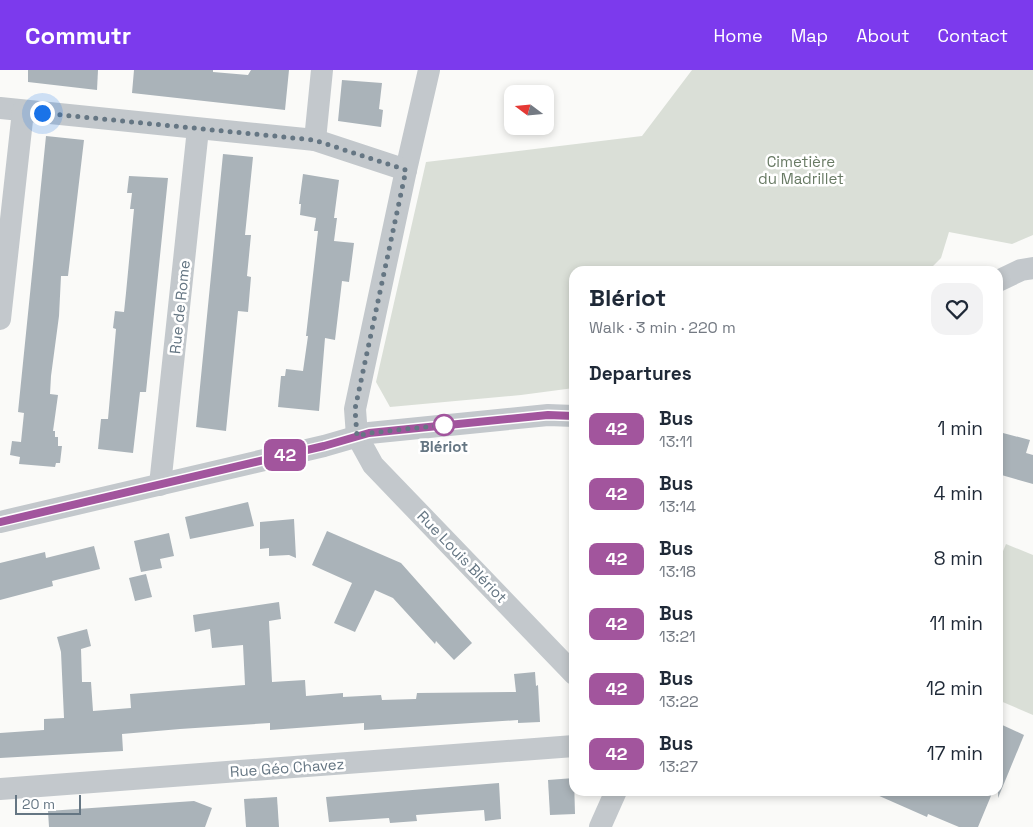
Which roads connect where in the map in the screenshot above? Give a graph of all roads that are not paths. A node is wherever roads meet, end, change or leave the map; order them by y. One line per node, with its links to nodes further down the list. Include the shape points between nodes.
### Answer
1 (322, 70): 6 (street)
2 (429, 70): 7 (street)
3 (0, 108): 4 (street)
4 (23, 111): 5 (street); 10 (street)
5 (198, 129): 6 (street); 13 (street, Rue de Rome)
6 (314, 140): 7 (street)
7 (406, 170): 12 (street, via 355,409)
8 (1033, 268): 9 (street)
9 (1003, 279)
10 (0, 319)
11 (569, 416): 12 (street, via 416,427)
12 (357, 436): 13 (street); 15 (street, Rue Louis Blériot, via 374,465)
13 (160, 485): 14 (street)
14 (0, 522)
15 (569, 669)
16 (569, 746): 17 (street, Rue Géo Chavez)
17 (0, 789)
18 (614, 796): 19 (street)
19 (600, 827)

